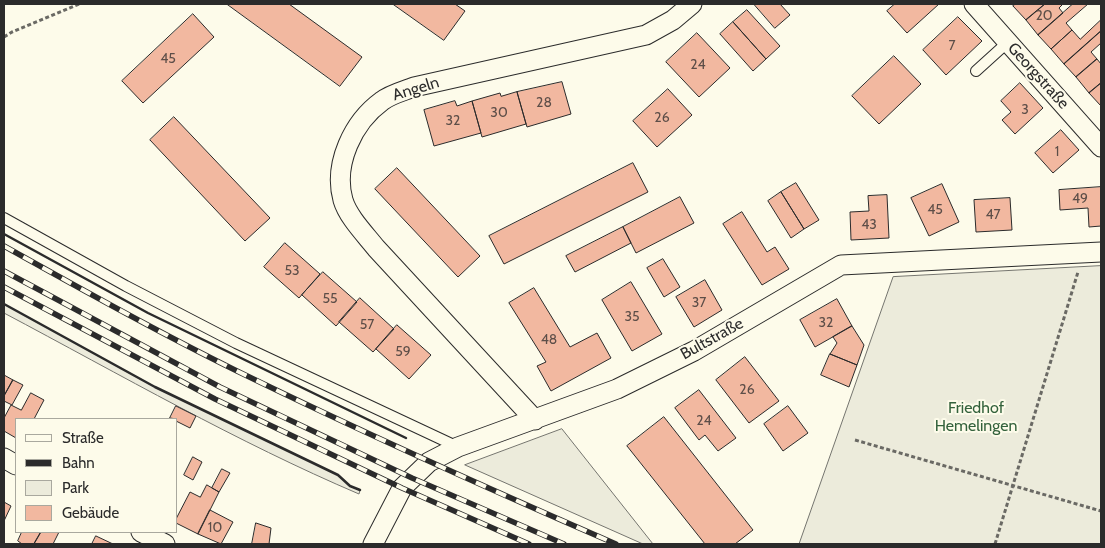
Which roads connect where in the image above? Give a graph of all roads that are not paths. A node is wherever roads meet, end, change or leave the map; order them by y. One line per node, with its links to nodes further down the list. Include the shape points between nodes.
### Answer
1 (692, 4): 8 (street, Angeln, via 673,20 646,35 414,87 383,100 363,117 348,142 340,177 343,201 353,218 376,248)
2 (974, 4): 3 (street, Georgstraße)
3 (1008, 42): 4 (lane); 5 (street, Georgstraße)
4 (976, 71)
5 (1101, 147)
6 (4, 218): 9 (lane, via 236,344)
7 (1101, 252): 8 (street, Bultstraße, via 841,265 694,351 617,389)
8 (536, 420): 9 (street, Bultstraße)
9 (458, 447): 14 (street, Bultstraße, via 429,462 402,488)
10 (4, 458): 11 (street)
11 (15, 464)
12 (143, 533): 13 (street)
13 (165, 544)
14 (373, 544)

